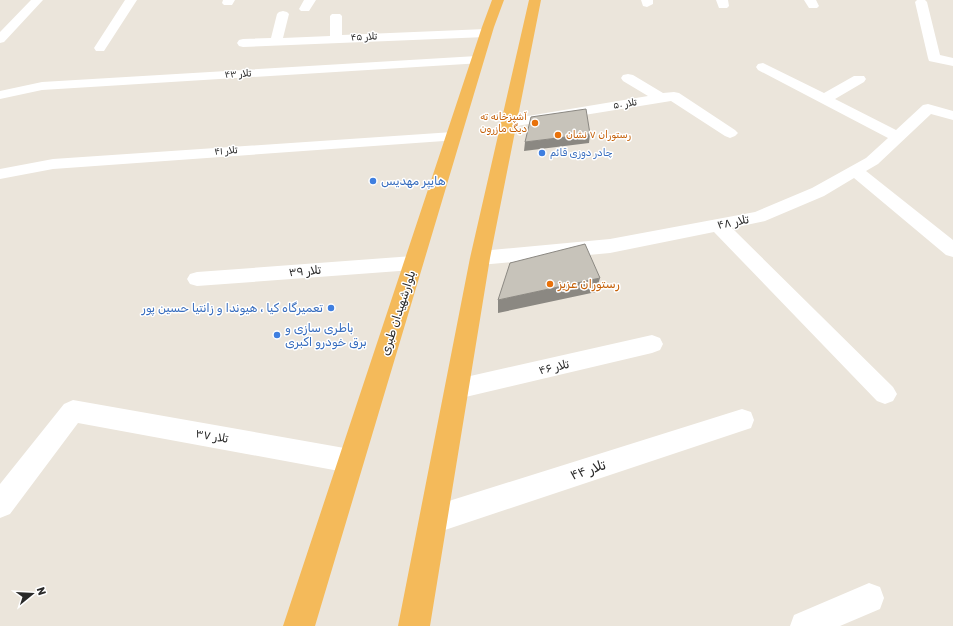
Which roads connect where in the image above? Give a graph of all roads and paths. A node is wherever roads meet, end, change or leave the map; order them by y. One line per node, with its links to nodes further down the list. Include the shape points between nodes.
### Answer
1 (37, 0): 10 (street)
2 (131, 0): 13 (street)
3 (498, 0): 8 (highway, بلوارشهیدان طبری)
4 (535, 0): 25 (highway)
5 (921, 2): 15 (street, via 934,58)
6 (283, 14): 11 (street)
7 (336, 16): 9 (street)
8 (486, 33): 9 (street, تلار ۴۵); 14 (highway, بلوارشهیدان طبری)
9 (336, 38): 11 (street, تلار ۴۵)
10 (0, 39)
11 (276, 41): 12 (street, تلار ۴۵)
12 (243, 43)
13 (100, 48)
14 (477, 60): 20 (street, تلار ۴۳, via 42,86); 27 (highway, بلوارشهیدان طبری)
15 (953, 62)
16 (763, 67): 23 (street)
17 (628, 78): 22 (street)
18 (859, 79): 23 (street)
19 (0, 84): 20 (street)
20 (16, 92): 21 (street, تلار ۴۳)
21 (0, 95)
22 (661, 98): 25 (street, تلار ۵۰); 26 (street, تلار ۵۰, via 674,96)
23 (824, 99): 28 (street)
24 (953, 116): 28 (street, تلار ۴۸, via 928,108)
25 (510, 123): 33 (highway)
26 (730, 133)
27 (453, 137): 30 (street, تلار ۴۱, via 53,164); 34 (highway, بلوارشهیدان طبری)
28 (898, 137): 29 (street, تلار ۴۸, via 872,161)
29 (855, 171): 31 (street, تلار ۴۸, via 818,192 759,218); 32 (street)
30 (0, 174)
31 (718, 225): 33 (street, تلار ۴۸, via 610,246); 38 (street)
32 (953, 250)
33 (480, 258): 37 (highway)
34 (413, 263): 35 (street, تلار ۳۹); 40 (highway, بلوارشهیدان طبری)
35 (197, 279)
36 (652, 344): 37 (street, تلار ۴۶)
37 (457, 389): 42 (highway)
38 (885, 394)
39 (742, 420): 42 (street, تلار ۴۴)
40 (350, 462): 41 (street, تلار ۳۷, via 73,411); 44 (highway, بلوارشهیدان طبری)
41 (0, 505)
42 (433, 520): 45 (highway)
43 (869, 598): 46 (street)
44 (299, 626)
45 (414, 626)
46 (805, 626)

